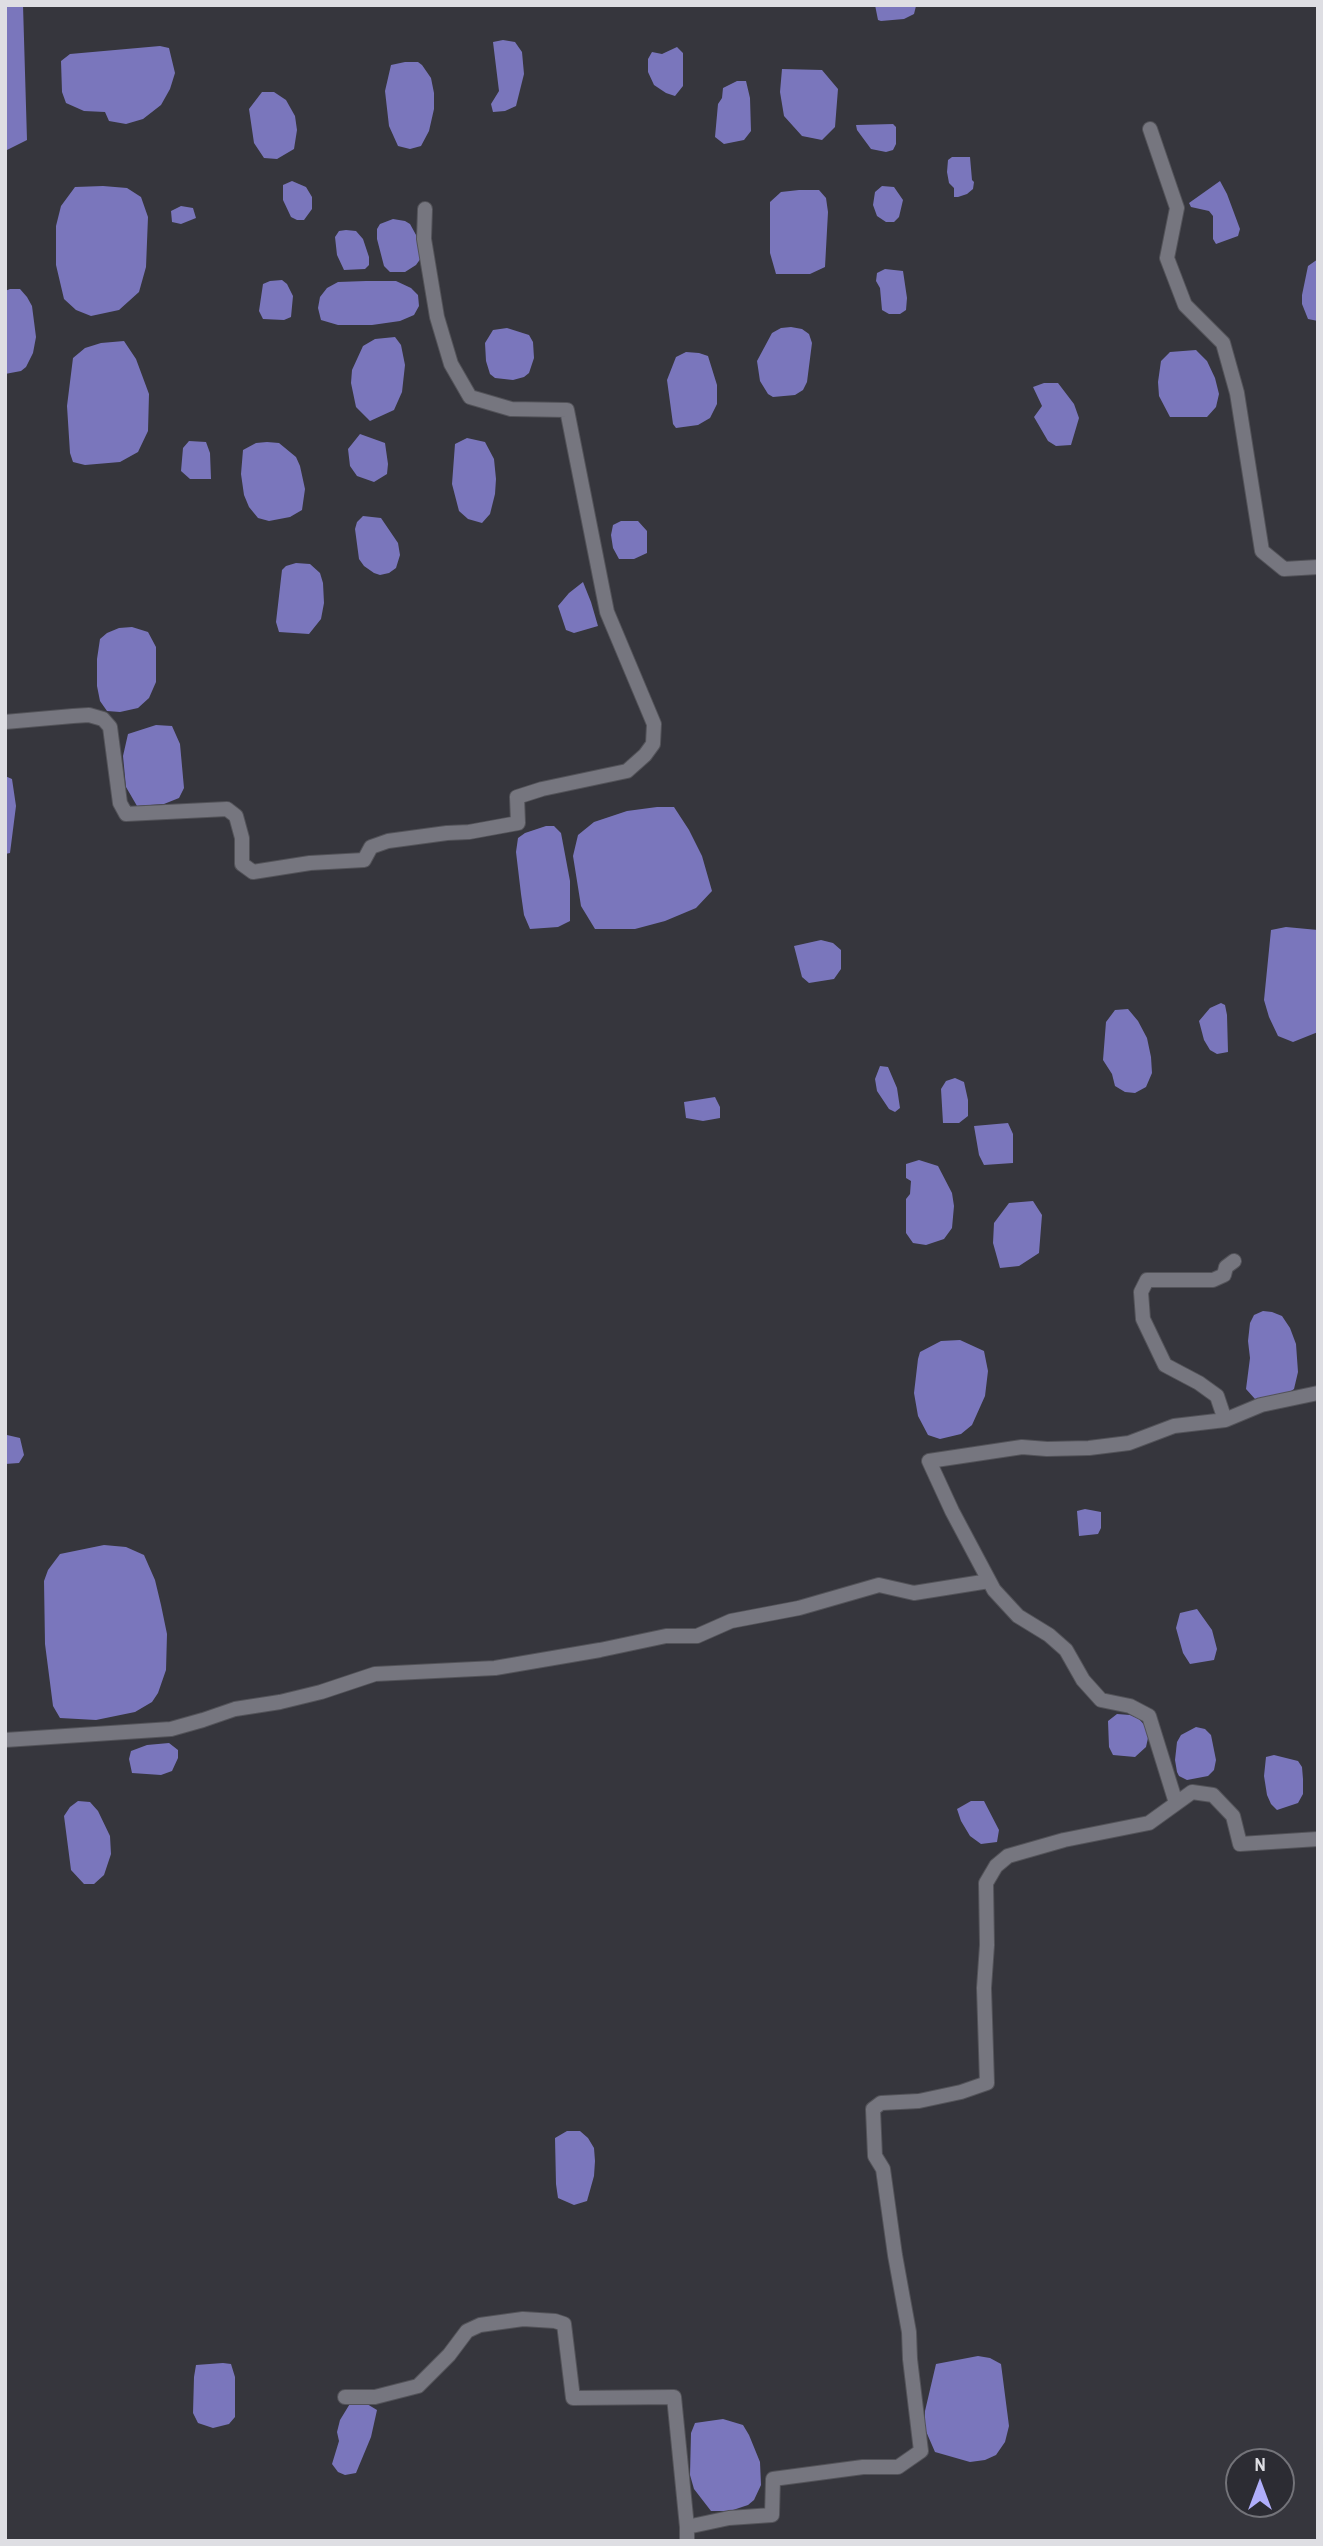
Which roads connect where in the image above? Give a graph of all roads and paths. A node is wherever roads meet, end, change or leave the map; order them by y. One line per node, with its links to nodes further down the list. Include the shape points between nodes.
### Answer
1 (1150, 129): 3 (street, via 1177,208 1167,258 1185,305 1223,343 1237,393 1262,551 1284,569)
2 (425, 209): 4 (street, via 424,239 437,317 451,364 470,397 511,409 567,410 607,612 654,724 653,744 645,755 627,771 517,797 518,823 388,841 371,847 364,860 253,872 242,864 242,838 236,816 228,808 126,814 120,803 110,727 103,719 89,715)
3 (1318, 566)
4 (5, 722)
5 (1234, 1261): 7 (street, via 1224,1275 1213,1280 1147,1280 1142,1292 1143,1319 1165,1366 1217,1396)
6 (1318, 1393): 7 (street, via 1261,1405)
7 (1224, 1420): 8 (street, via 1174,1426 1129,1443 1089,1448 1022,1447 929,1461)
8 (989, 1581): 9 (street, via 914,1593 879,1585 731,1621 697,1636 666,1636 495,1668 376,1674 171,1729); 10 (street, via 1018,1616 1066,1650 1101,1700 1149,1716)
9 (5, 1740)
10 (1176, 1803): 11 (street, via 1192,1792 1213,1795 1233,1816 1240,1844); 13 (street, via 1149,1823 1064,1840 1008,1856 996,1866 986,1883 987,2083 919,2101 881,2103 873,2109 875,2156 883,2169 909,2332 921,2451 898,2467 773,2479 772,2515 729,2518)
11 (1318, 1839)
12 (345, 2397): 13 (street, via 375,2397 418,2386 467,2331 480,2325 523,2319 565,2324 573,2398 674,2397)
13 (687, 2534)

